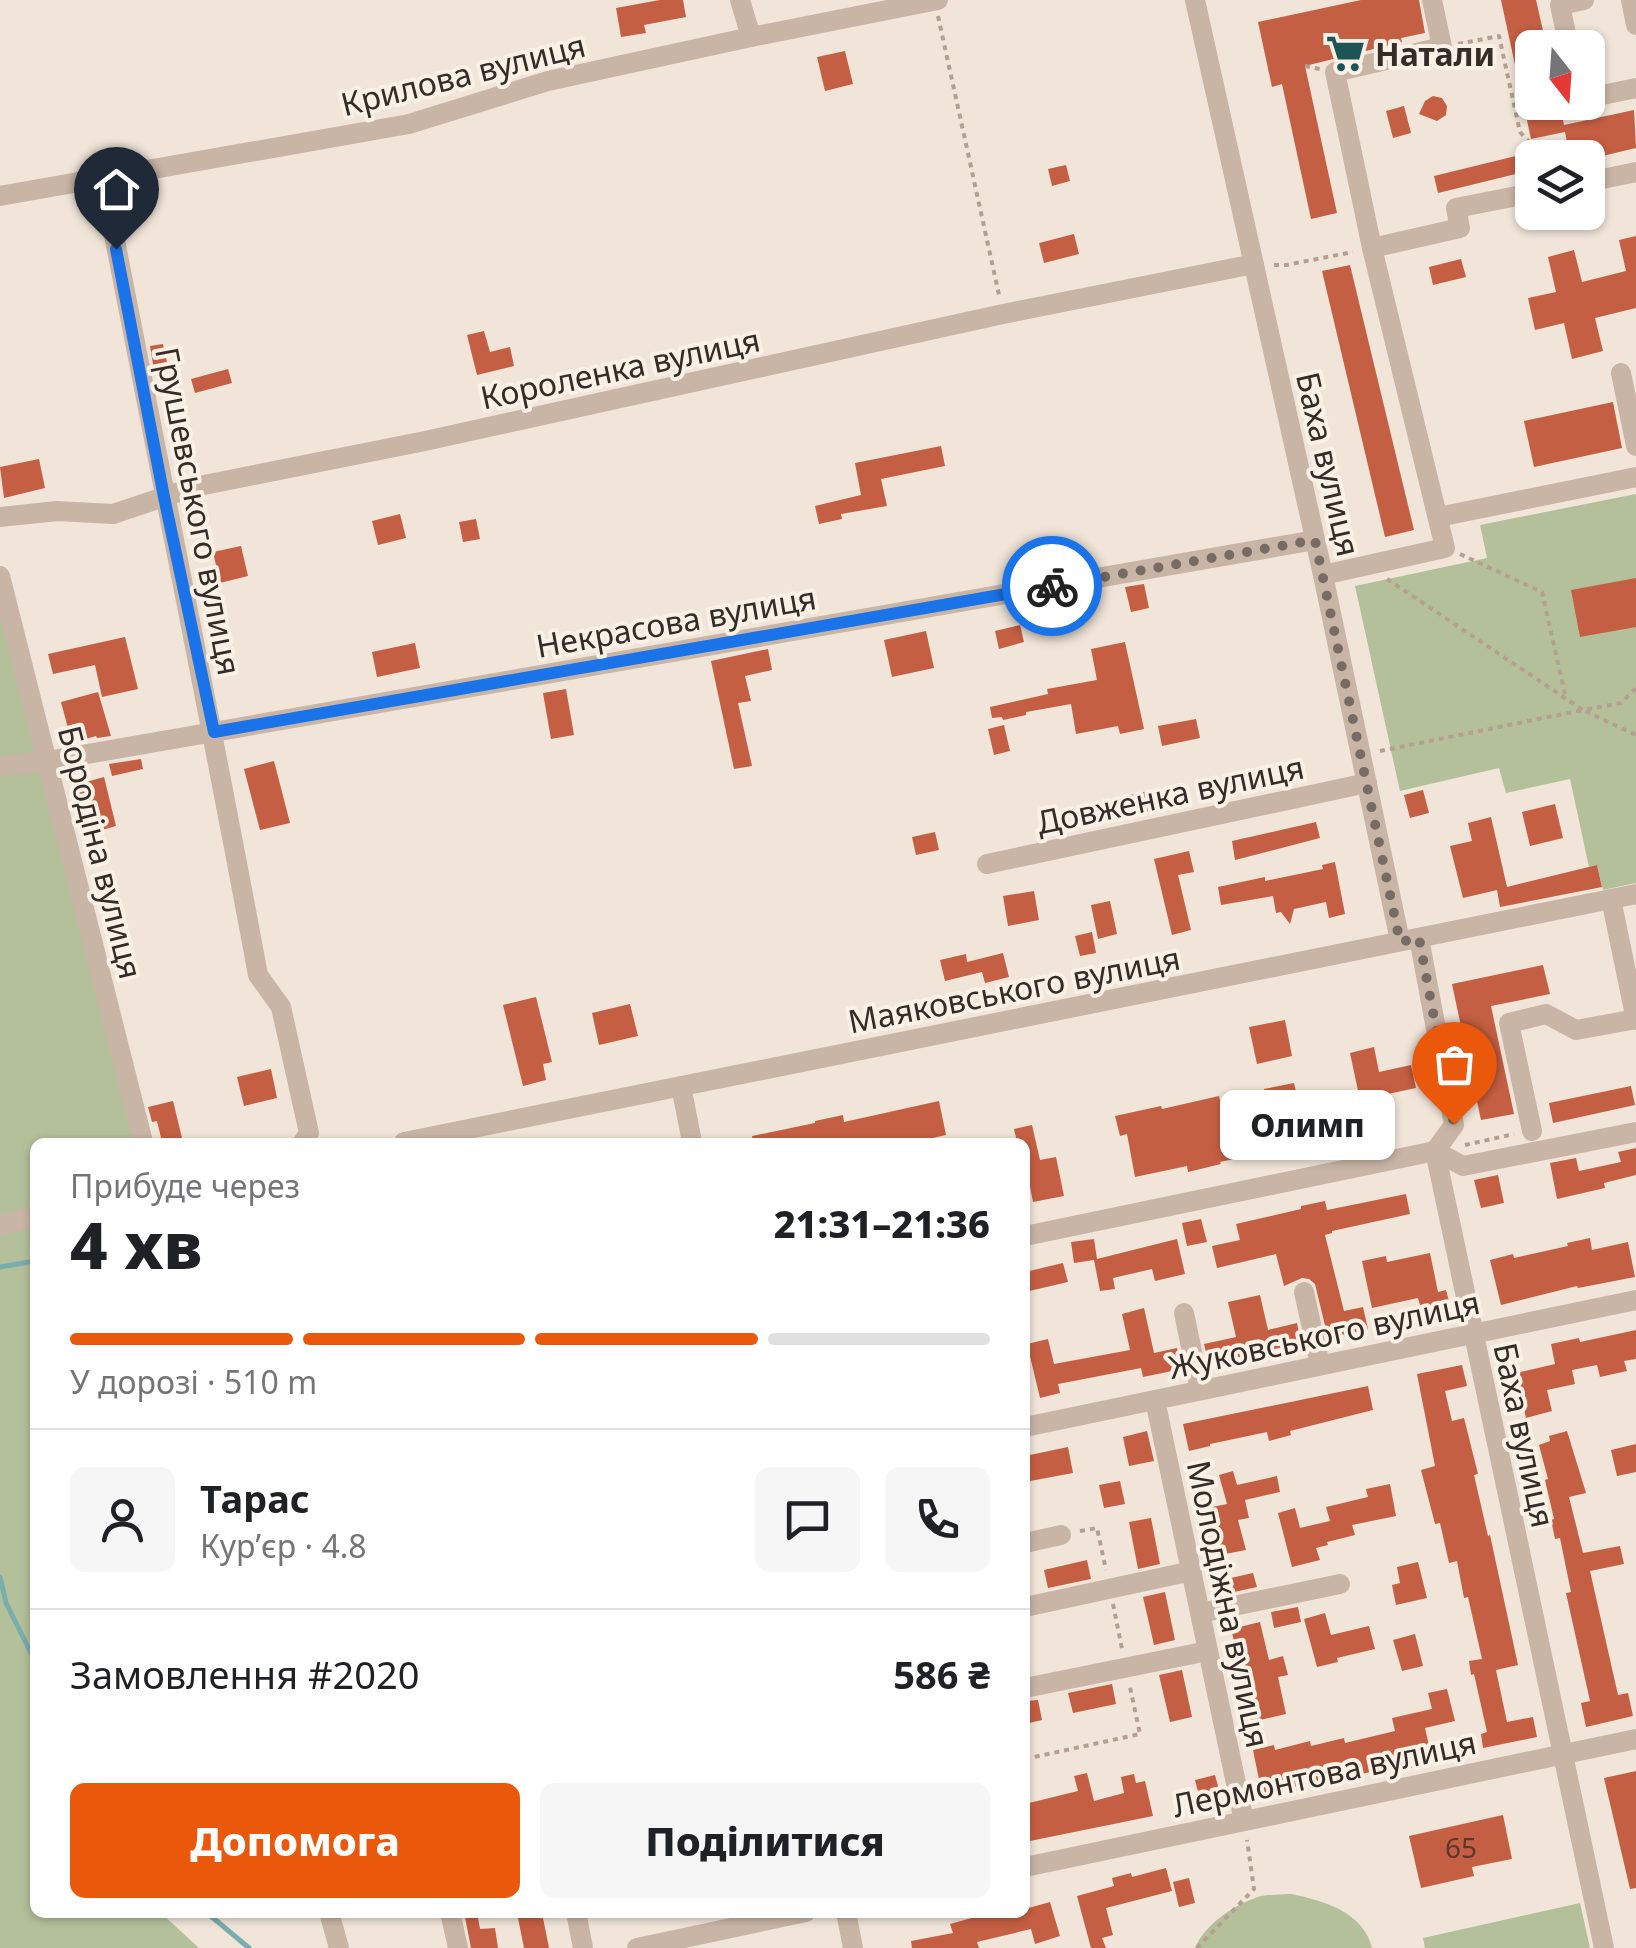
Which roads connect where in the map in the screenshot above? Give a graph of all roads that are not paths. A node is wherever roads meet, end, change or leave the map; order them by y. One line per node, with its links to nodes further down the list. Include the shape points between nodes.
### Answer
1 (740, 0): 9 (street)
2 (936, 0): 9 (street, Крилова вулиця)
3 (1195, 0): 18 (street, Баха вулиця)
4 (1432, 0): 17 (street, via 1442,47 1334,72)
5 (1584, 0): 8 (street, via 1560,5)
6 (1631, 0): 7 (street)
7 (1636, 25)
8 (1565, 30)
9 (751, 37): 13 (street, Крилова вулиця, via 548,81 409,124)
10 (1636, 88): 11 (street)
11 (1605, 94)
12 (1636, 172): 14 (street)
13 (103, 178): 15 (street, Крилова вулиця); 22 (street, Грушевського вулиця)
14 (1605, 178)
15 (0, 196)
16 (1515, 196): 17 (street, via 1456,208 1460,228)
17 (1372, 248): 24 (street)
18 (1254, 264): 22 (street, Короленка вулиця); 25 (street, Баха вулиця)
19 (1621, 373): 20 (street)
20 (1636, 446)
21 (1636, 477): 24 (street)
22 (164, 497): 23 (street, Короленка вулиця, via 112,514); 28 (street, Грушевського вулиця)
23 (0, 516)
24 (1438, 517): 26 (street, via 1445,548)
25 (1315, 540): 26 (street, Баха вулиця); 28 (street, Некрасова вулиця)
26 (1323, 575): 31 (street, Баха вулиця)
27 (0, 576): 29 (street, Бородіна вулиця)
28 (214, 732): 29 (street, Некрасова вулиця); 41 (street, Грушевського вулиця, via 258,975 281,1007)
29 (47, 761): 30 (street, Некрасова вулиця); 40 (street, Бородіна вулиця)
30 (0, 766)
31 (1367, 783): 32 (street, Довженка вулиця); 35 (street, Баха вулиця)
32 (987, 864)
33 (1636, 894): 34 (street, Маяковського вулиця)
34 (1611, 899): 35 (street, Маяковського вулиця); 36 (street)
35 (1410, 940): 37 (street, Маяковського вулиця); 44 (street, Баха вулиця, via 1454,1124)
36 (1636, 1020): 38 (street, via 1576,1030 1546,1014 1509,1023)
37 (681, 1086): 42 (street, Маяковського вулиця); 43 (street)
38 (1532, 1131)
39 (1636, 1132): 44 (street, via 1463,1166)
40 (142, 1138)
41 (306, 1138)
42 (424, 1138)
43 (691, 1138)
44 (1436, 1151): 47 (street); 51 (street, Баха вулиця)
45 (30, 1218): 46 (street)
46 (0, 1225)
47 (1030, 1235)
48 (1304, 1292): 52 (street)
49 (1636, 1300): 51 (street, Жуковського вулиця)
50 (1184, 1313): 53 (street)
51 (1472, 1334): 52 (street, Жуковського вулиця); 65 (street, Баха вулиця)
52 (1320, 1366): 53 (street, Жуковського вулиця)
53 (1200, 1390): 54 (street, Жуковського вулиця)
54 (1156, 1400): 55 (street, Жуковського вулиця); 58 (street, Молодіжна вулиця)
55 (1030, 1425)
56 (1061, 1535): 57 (street)
57 (1030, 1542)
58 (1192, 1571): 60 (street); 61 (street, Молодіжна вулиця)
59 (1340, 1584): 61 (street)
60 (1030, 1606)
61 (1200, 1613): 62 (street, Молодіжна вулиця)
62 (1208, 1651): 63 (street); 66 (street, Молодіжна вулиця)
63 (1030, 1687)
64 (1636, 1739): 65 (street, Лермонтова вулиця)
65 (1562, 1754): 66 (street, Лермонтова вулиця); 78 (street, Баха вулиця)
66 (1244, 1821): 67 (street, Лермонтова вулиця)
67 (1030, 1866)
68 (332, 1918): 73 (street)
69 (451, 1918): 74 (street)
70 (577, 1918): 75 (street)
71 (778, 1918): 76 (street)
72 (847, 1918): 77 (street)
73 (339, 1948)
74 (458, 1948)
75 (584, 1948)
76 (637, 1948)
77 (853, 1948)
78 (1604, 1948)

